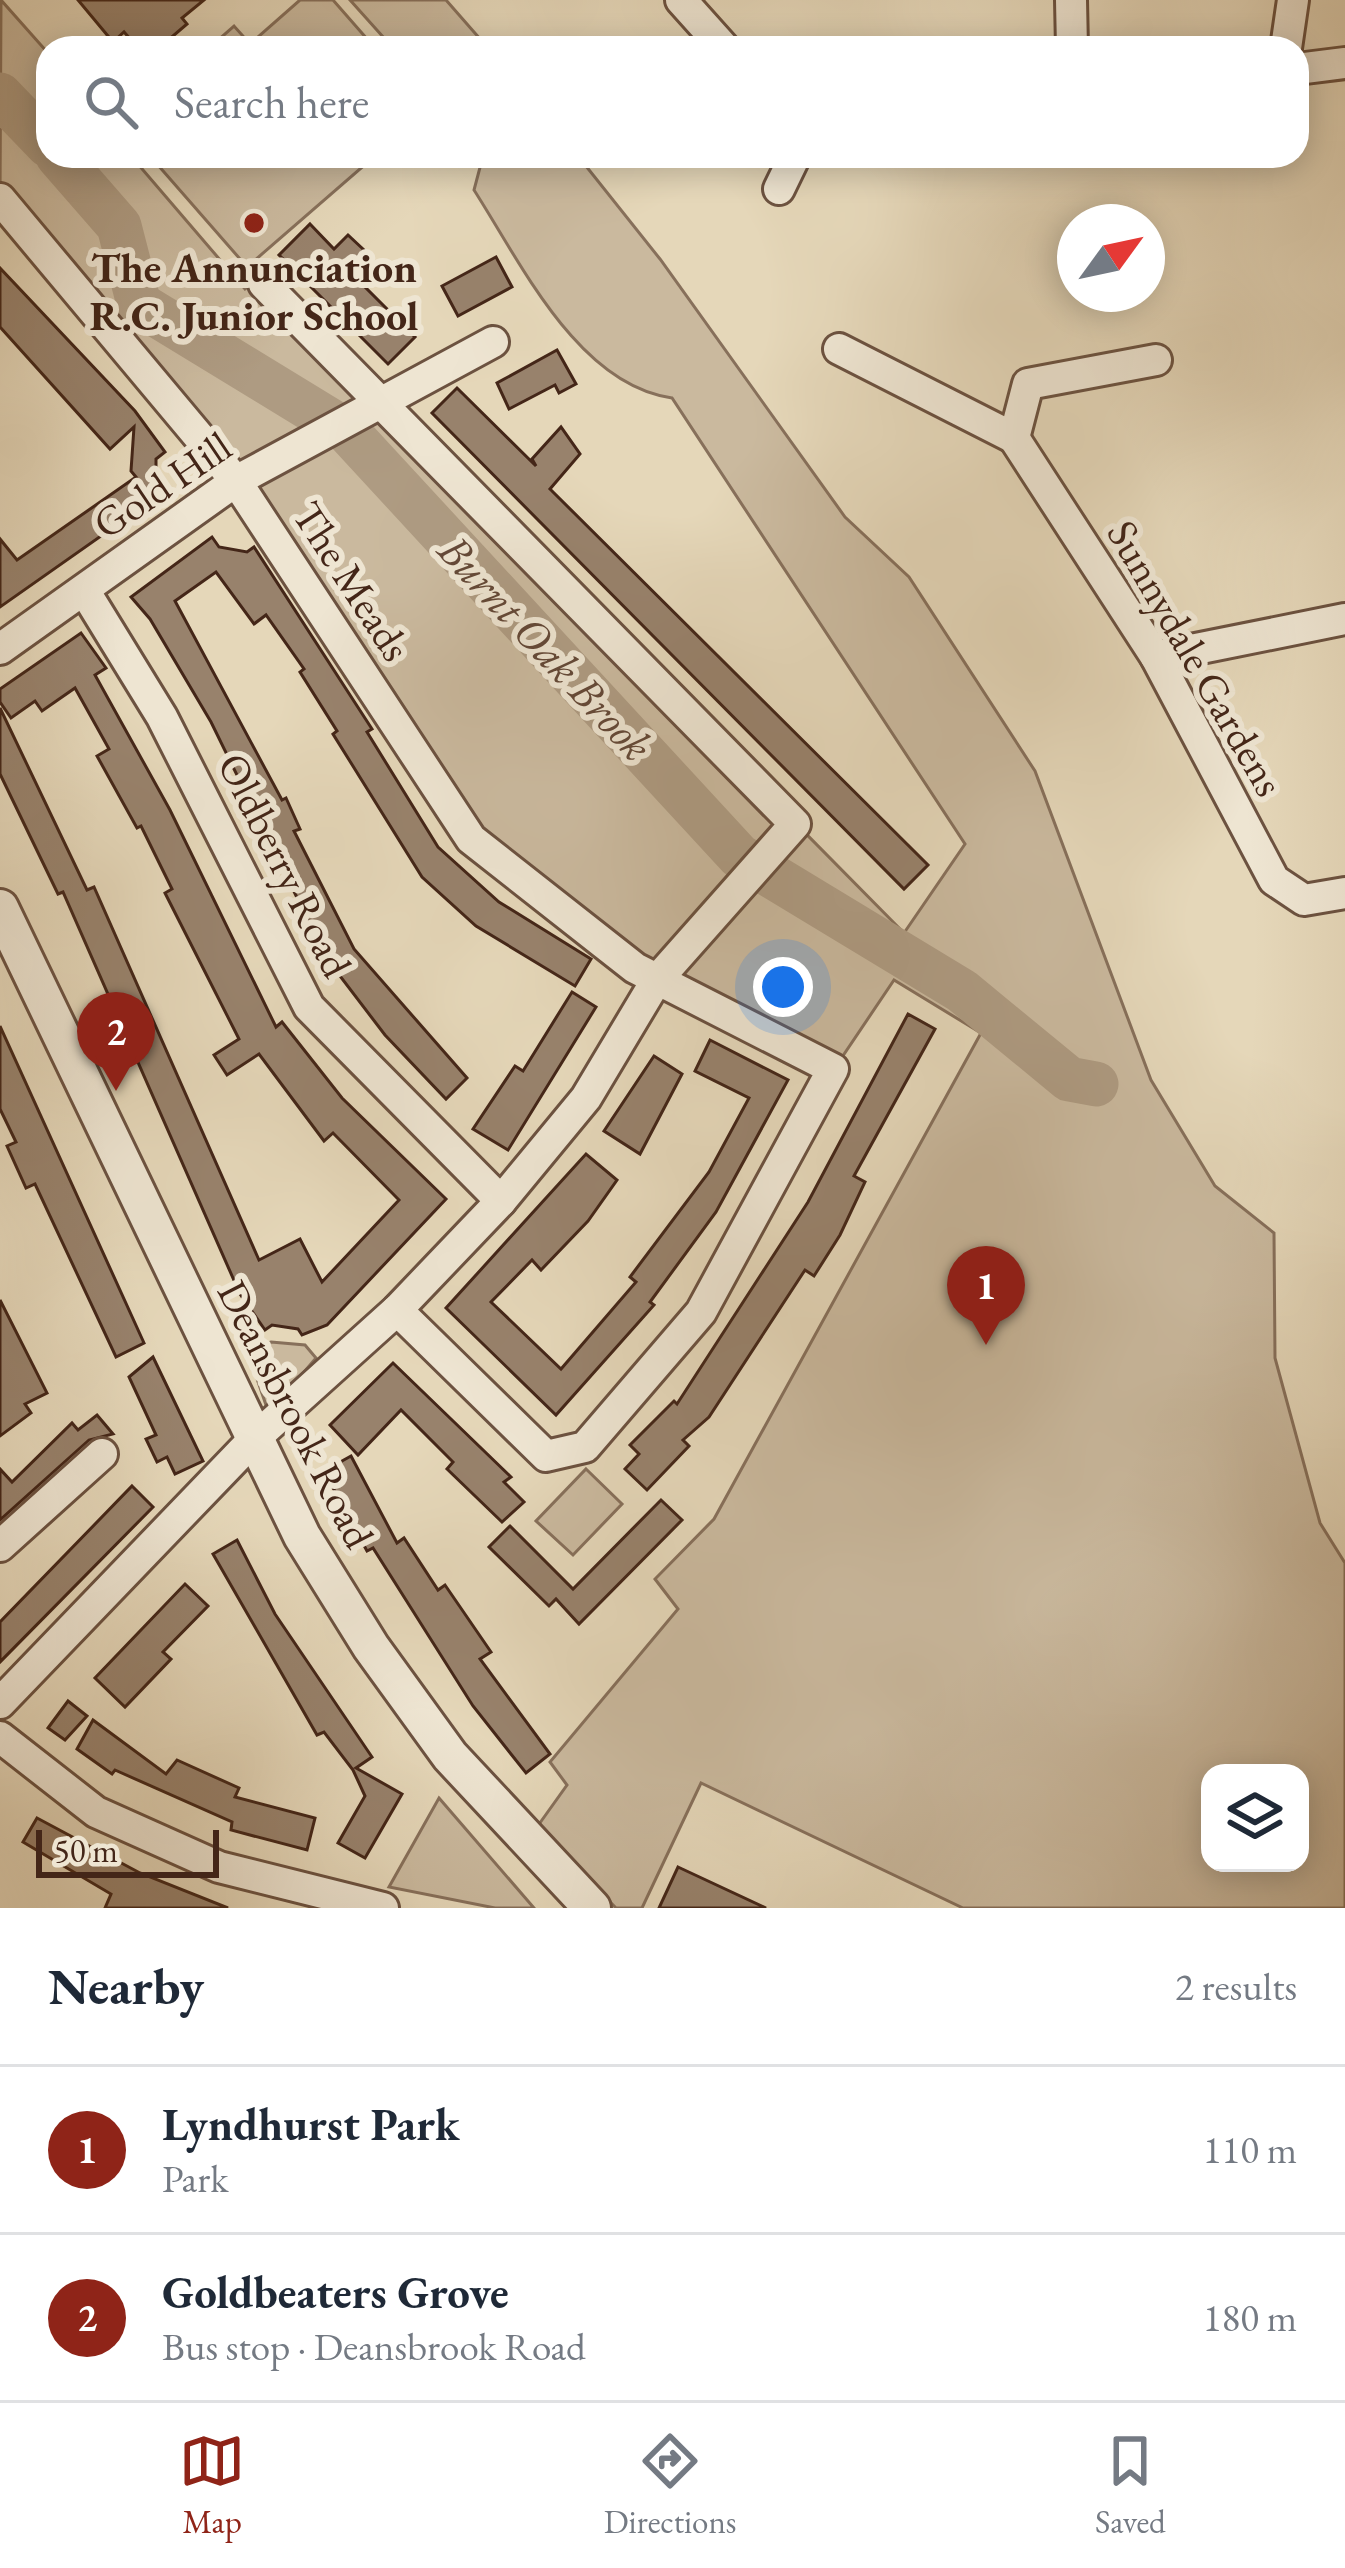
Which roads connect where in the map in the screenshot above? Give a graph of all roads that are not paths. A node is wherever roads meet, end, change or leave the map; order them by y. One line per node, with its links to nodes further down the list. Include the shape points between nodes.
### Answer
1 (681, 0): 4 (street)
2 (1071, 0): 5 (street)
3 (1293, 0): 6 (street)
4 (713, 36)
5 (1072, 36)
6 (1288, 36)
7 (1345, 63): 8 (street)
8 (1309, 68)
9 (789, 168): 10 (street)
10 (779, 188)
11 (0, 199): 18 (street, The Meads)
12 (264, 284): 16 (street)
13 (493, 342): 16 (street)
14 (839, 350): 17 (street)
15 (1156, 360): 17 (street, via 1028,384)
16 (380, 406): 18 (street, Gold Hill); 25 (street, via 795,824)
17 (1014, 438): 22 (street, Sunnydale Gardens)
18 (236, 481): 19 (street, Gold Hill); 25 (street, The Meads, via 471,839)
19 (84, 590): 21 (street, Gold Hill); 26 (street, Oldberry Road, via 162,717 309,1006)
20 (1345, 619): 22 (street)
21 (0, 649)
22 (1156, 657): 23 (street, Sunnydale Gardens, via 1274,880 1293,897)
23 (1331, 896)
24 (0, 908): 28 (street, Deansbrook Road)
25 (656, 981): 26 (street, via 586,1098); 27 (street, The Meads, via 833,1069 701,1312 585,1448 546,1456)
26 (501, 1201): 27 (street)
27 (397, 1310): 28 (street)
28 (254, 1439): 31 (street); 35 (street, Deansbrook Road, via 302,1537 397,1684 450,1756)
29 (102, 1454): 30 (street)
30 (0, 1546)
31 (0, 1703)
32 (0, 1738): 33 (street, via 96,1813 219,1867)
33 (321, 1900): 34 (street)
34 (383, 1908)
35 (592, 1908)

